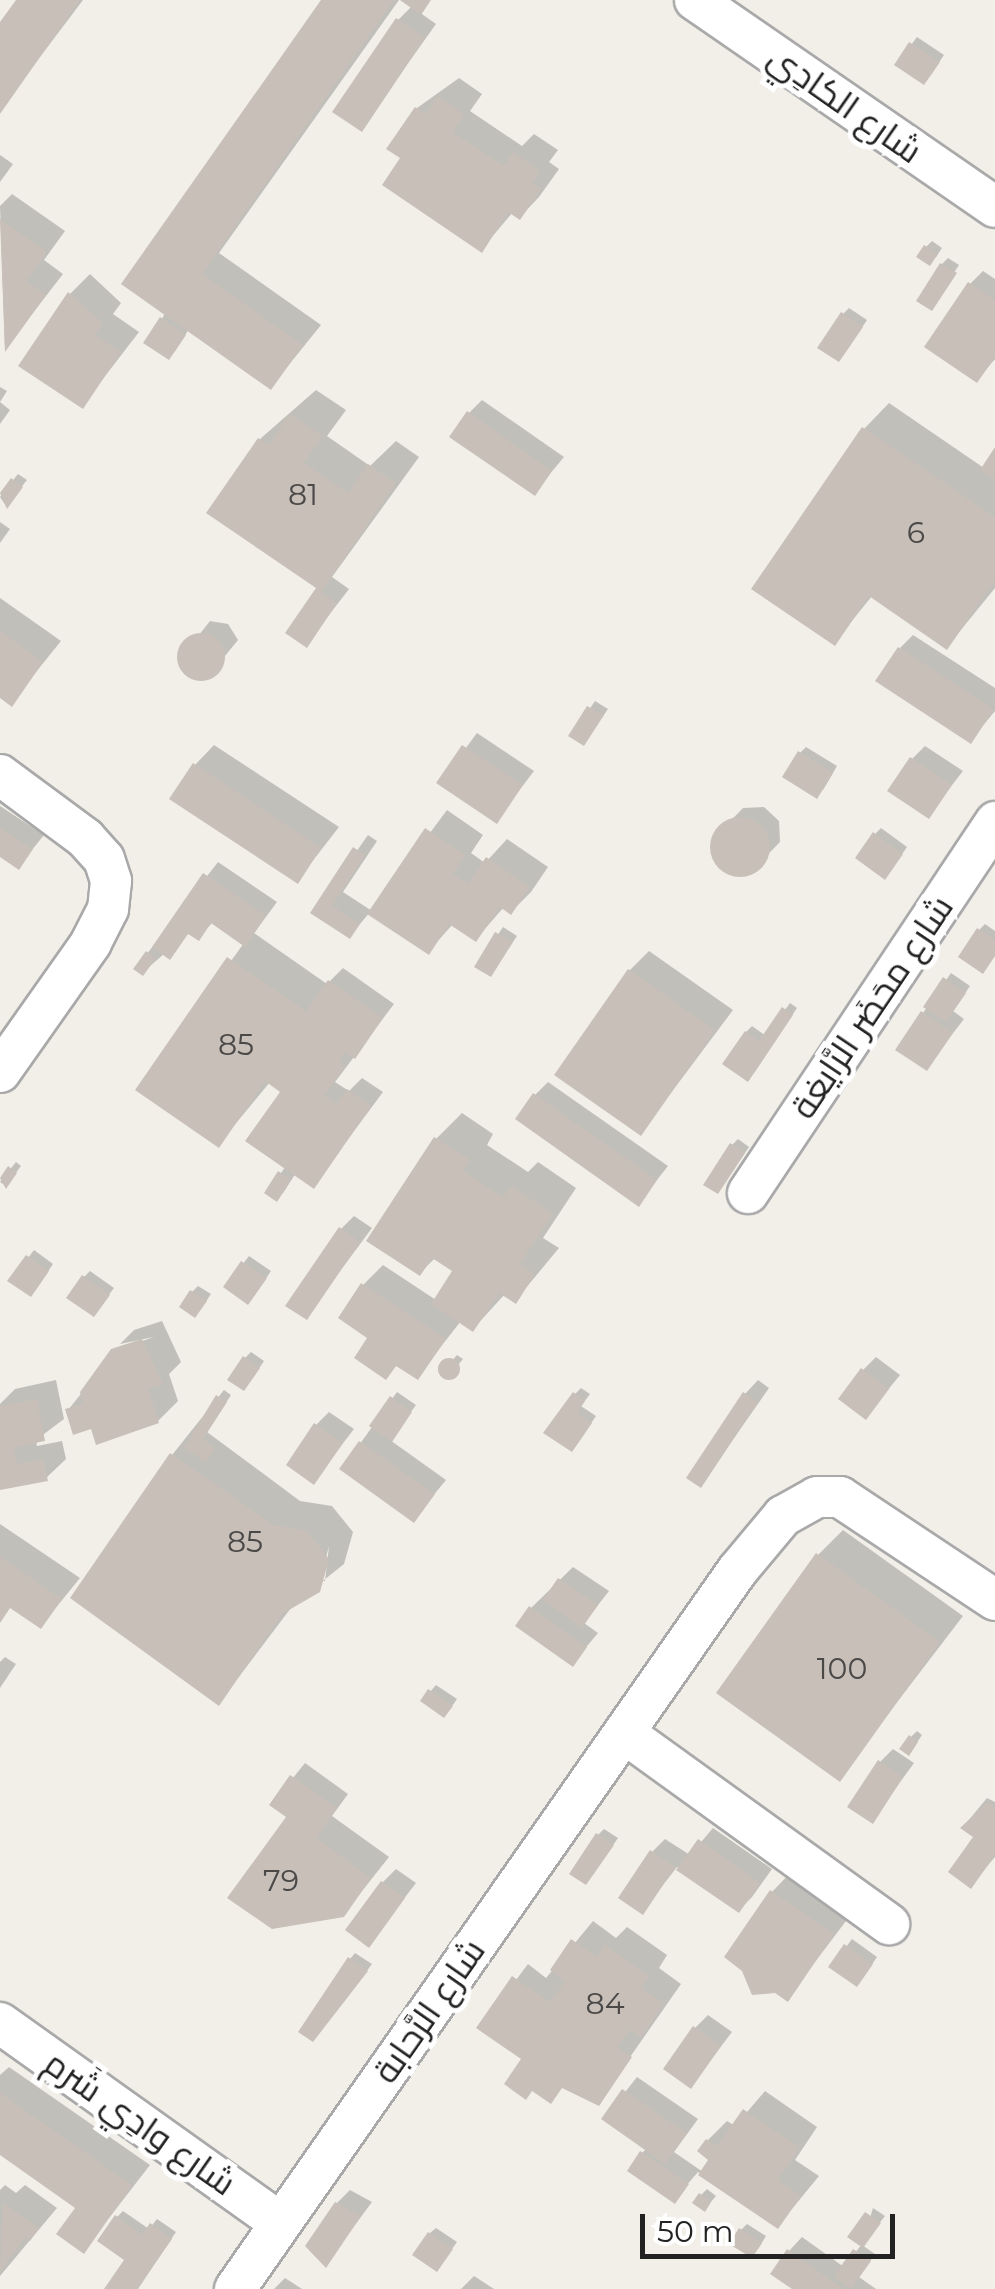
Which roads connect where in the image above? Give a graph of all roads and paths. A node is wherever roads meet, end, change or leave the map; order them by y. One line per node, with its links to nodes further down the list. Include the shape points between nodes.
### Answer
1 (695, 0): 2 (street, شارع الكادِي)
2 (995, 207)
3 (0, 775): 5 (street, via 85,838 104,859 111,880 108,909 91,943)
4 (995, 822): 6 (street, شارع محَضَر الرَّايغة)
5 (0, 1072)
6 (748, 1193)
7 (995, 1600): 8 (street, شارع الرَّحابة, via 866,1509 840,1497 817,1497 782,1516 762,1540)
8 (624, 1733): 9 (street); 11 (street, شارع الرَّحابة)
9 (889, 1924)
10 (0, 2023): 11 (street, شارع وادِي شَرم)
11 (280, 2223): 12 (street, شارع الرَّحابة)
12 (235, 2289)

